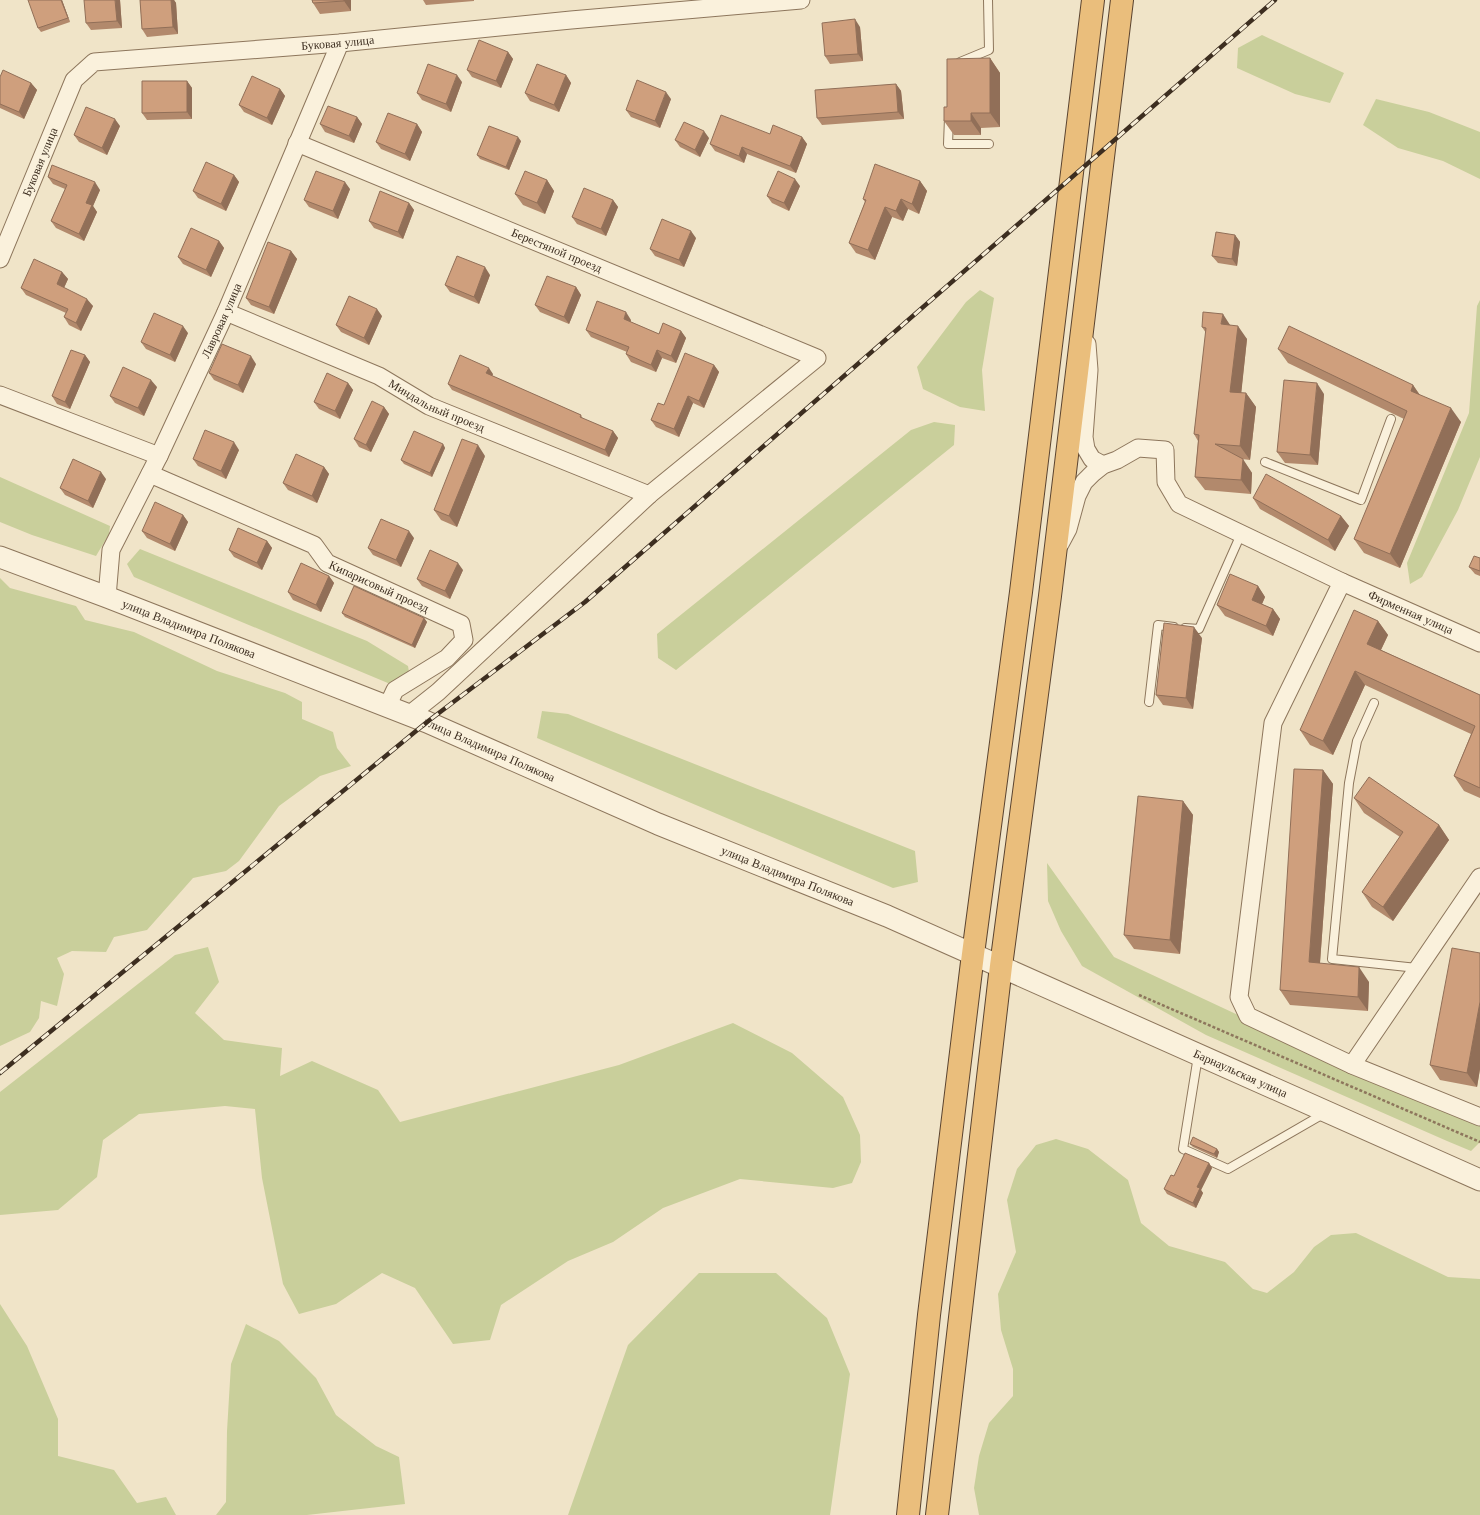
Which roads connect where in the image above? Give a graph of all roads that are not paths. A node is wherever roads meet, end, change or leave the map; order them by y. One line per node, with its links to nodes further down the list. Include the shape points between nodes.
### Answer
1 (801, 0): 5 (street, Буковая улица)
2 (988, 0): 6 (lane, via 989,50)
3 (1093, 0): 31 (highway, via 1021,592)
4 (1122, 0): 12 (highway)
5 (340, 43): 8 (street, Лавровая улица); 10 (street, Буковая улица, via 94,62 74,80)
6 (949, 67)
7 (949, 113): 9 (lane, via 948,144)
8 (297, 143): 11 (street, Лавровая улица); 19 (street, Берестяной проезд, via 817,358)
9 (989, 144)
10 (0, 259)
11 (226, 312): 15 (street, Лавровая улица); 19 (street, Миндальный проезд, via 379,376 429,406)
12 (1084, 314): 17 (street, via 1089,370 1084,437 1086,449 1092,459); 21 (highway)
13 (0, 395): 15 (street)
14 (1391, 419): 16 (lane, via 1361,500)
15 (159, 456): 18 (street, Лавровая улица)
16 (1265, 462)
17 (1103, 465): 20 (street, Фирменная улица, via 1138,448 1165,450 1166,482 1179,504); 21 (street, via 1084,482 1077,496 1068,529)
18 (150, 474): 24 (street, Лавровая улица, via 111,550); 28 (street, Кипарисовый проезд, via 314,545 327,563 461,624 464,640 447,658 395,690)
19 (649, 496): 29 (street)
20 (1241, 534): 23 (street, Фирменная улица); 26 (lane, via 1199,629 1158,626)
21 (1054, 554): 32 (highway)
22 (0, 557): 24 (street, улица Владимира Полякова)
23 (1342, 582): 25 (street, Фирменная улица); 35 (street, via 1273,723 1239,997 1248,1016)
24 (107, 597): 28 (street, улица Владимира Полякова)
25 (1480, 643)
26 (1149, 702)
27 (1374, 703): 33 (lane, via 1357,741 1349,783 1332,959)
28 (387, 707): 29 (street, улица Владимира Полякова)
29 (410, 715): 31 (street, улица Владимира Полякова, via 658,824 887,916)
30 (1480, 877): 33 (street)
31 (973, 954): 32 (street, улица Владимира Полякова); 39 (highway, via 929,1315)
32 (1001, 966): 34 (street, Барнаульская улица); 40 (highway)
33 (1417, 968): 35 (street)
34 (1199, 1055): 36 (street, Барнаульская улица); 36 (lane, via 1183,1149 1228,1169)
35 (1352, 1066): 37 (street)
36 (1326, 1112): 38 (street, Барнаульская улица)
37 (1480, 1117)
38 (1480, 1180)
39 (908, 1515)
40 (937, 1515)

